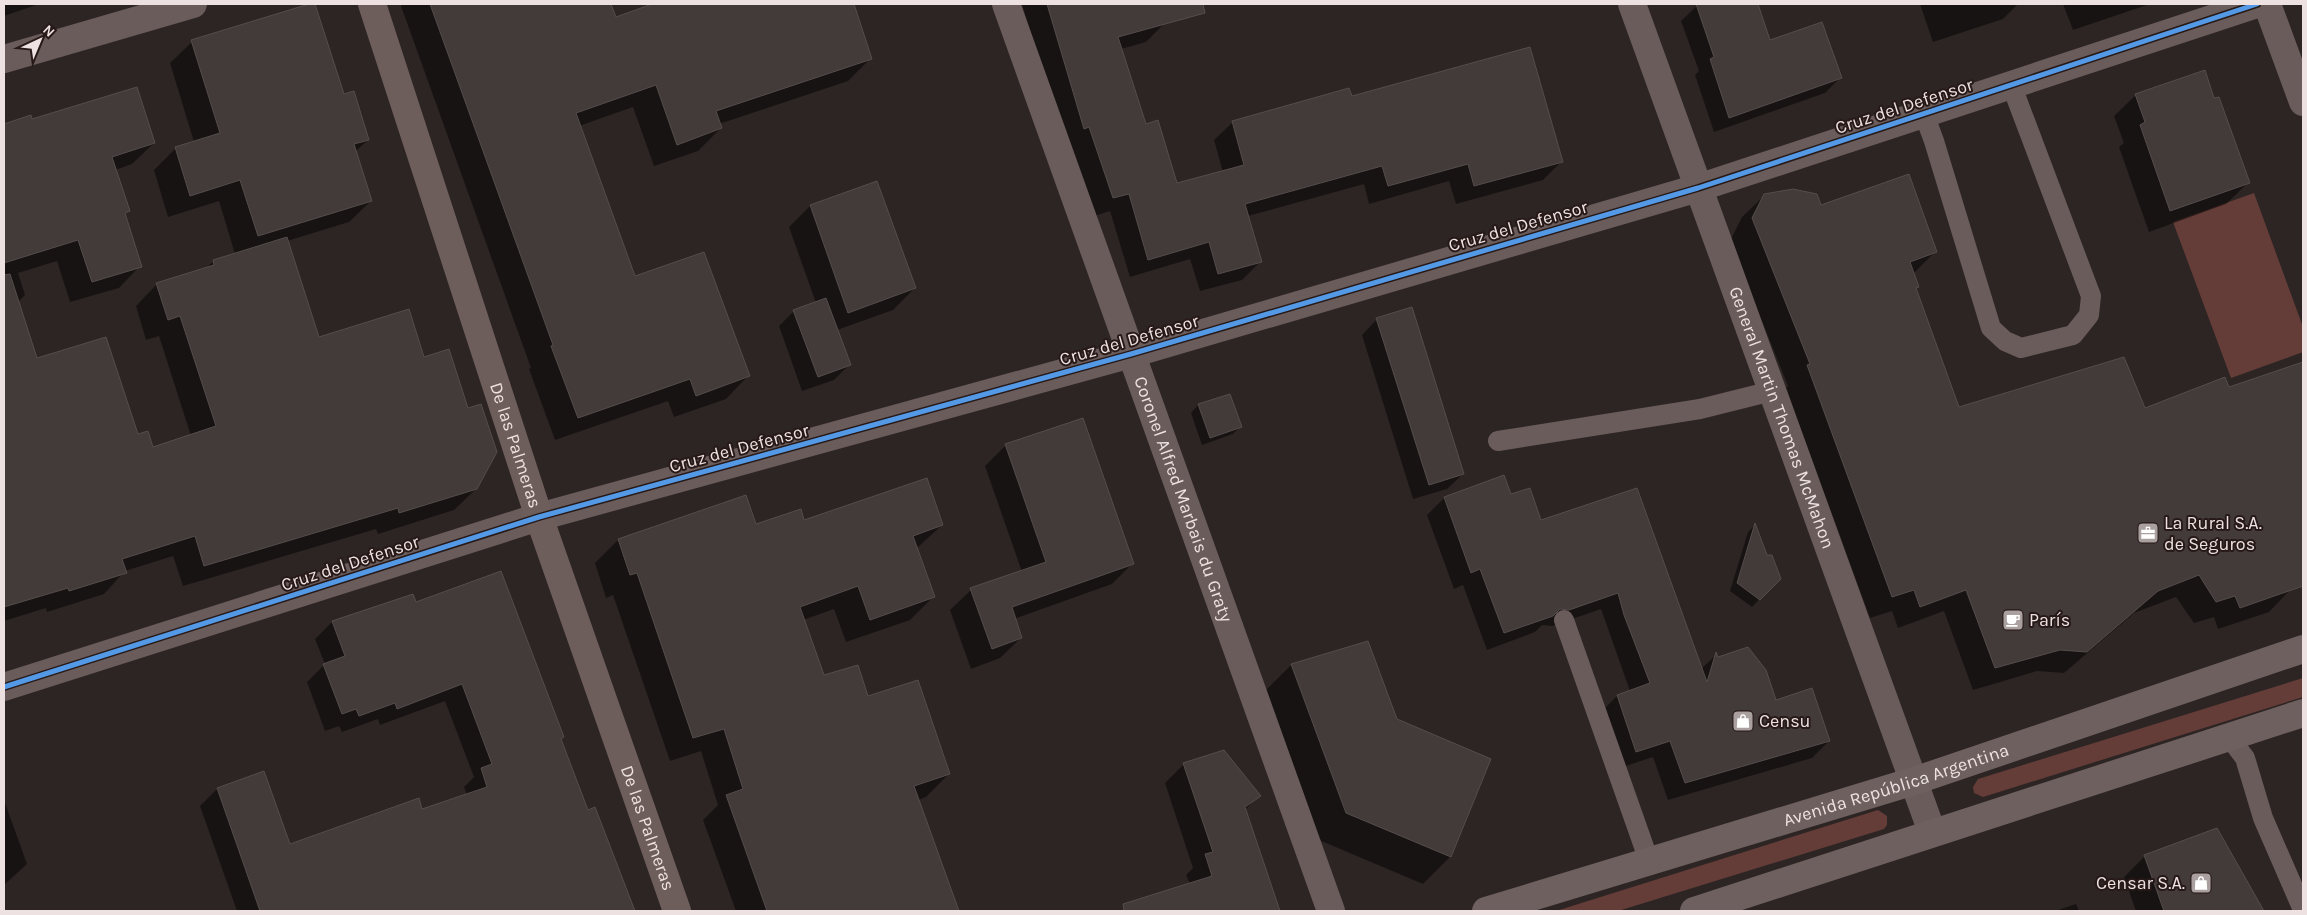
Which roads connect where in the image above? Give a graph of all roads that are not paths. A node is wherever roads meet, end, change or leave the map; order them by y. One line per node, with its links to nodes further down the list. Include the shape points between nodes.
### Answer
1 (193, 4): 7 (street)
2 (372, 4): 15 (main road, De las Palmeras)
3 (1006, 4): 12 (street, Coronel Alfred Marbais du Graty)
4 (1632, 4): 11 (street, General Martin Thomas McMahon)
5 (2257, 4): 8 (street, Cruz del Defensor)
6 (2267, 4): 9 (street)
7 (4, 59)
8 (2011, 84): 10 (street, Cruz del Defensor); 10 (lane, via 2090,296 2089,315 2073,335 2021,348 2005,341 1991,328)
9 (2303, 102)
10 (1924, 114): 11 (street, Cruz del Defensor)
11 (1698, 188): 12 (street, Cruz del Defensor); 13 (street, General Martin Thomas McMahon)
12 (1131, 354): 15 (street, Cruz del Defensor); 26 (street, Coronel Alfred Marbais du Graty)
13 (1772, 391): 14 (lane, via 1700,409); 21 (street, General Martin Thomas McMahon)
14 (1498, 441)
15 (539, 517): 18 (street, Cruz del Defensor); 25 (main road, De las Palmeras)
16 (1564, 620): 23 (lane)
17 (2303, 649): 21 (highway, Avenida República Argentina)
18 (4, 687)
19 (2303, 713): 20 (highway)
20 (2229, 737): 22 (highway); 24 (lane, via 2245,758 2263,818)
21 (1914, 781): 22 (street, General Martin Thomas McMahon); 23 (highway, Avenida República Argentina)
22 (1932, 832): 28 (highway)
23 (1649, 861): 27 (highway, Avenida República Argentina)
24 (2303, 910)
25 (677, 911)
26 (1331, 911)
27 (1486, 911)
28 (1694, 911)

